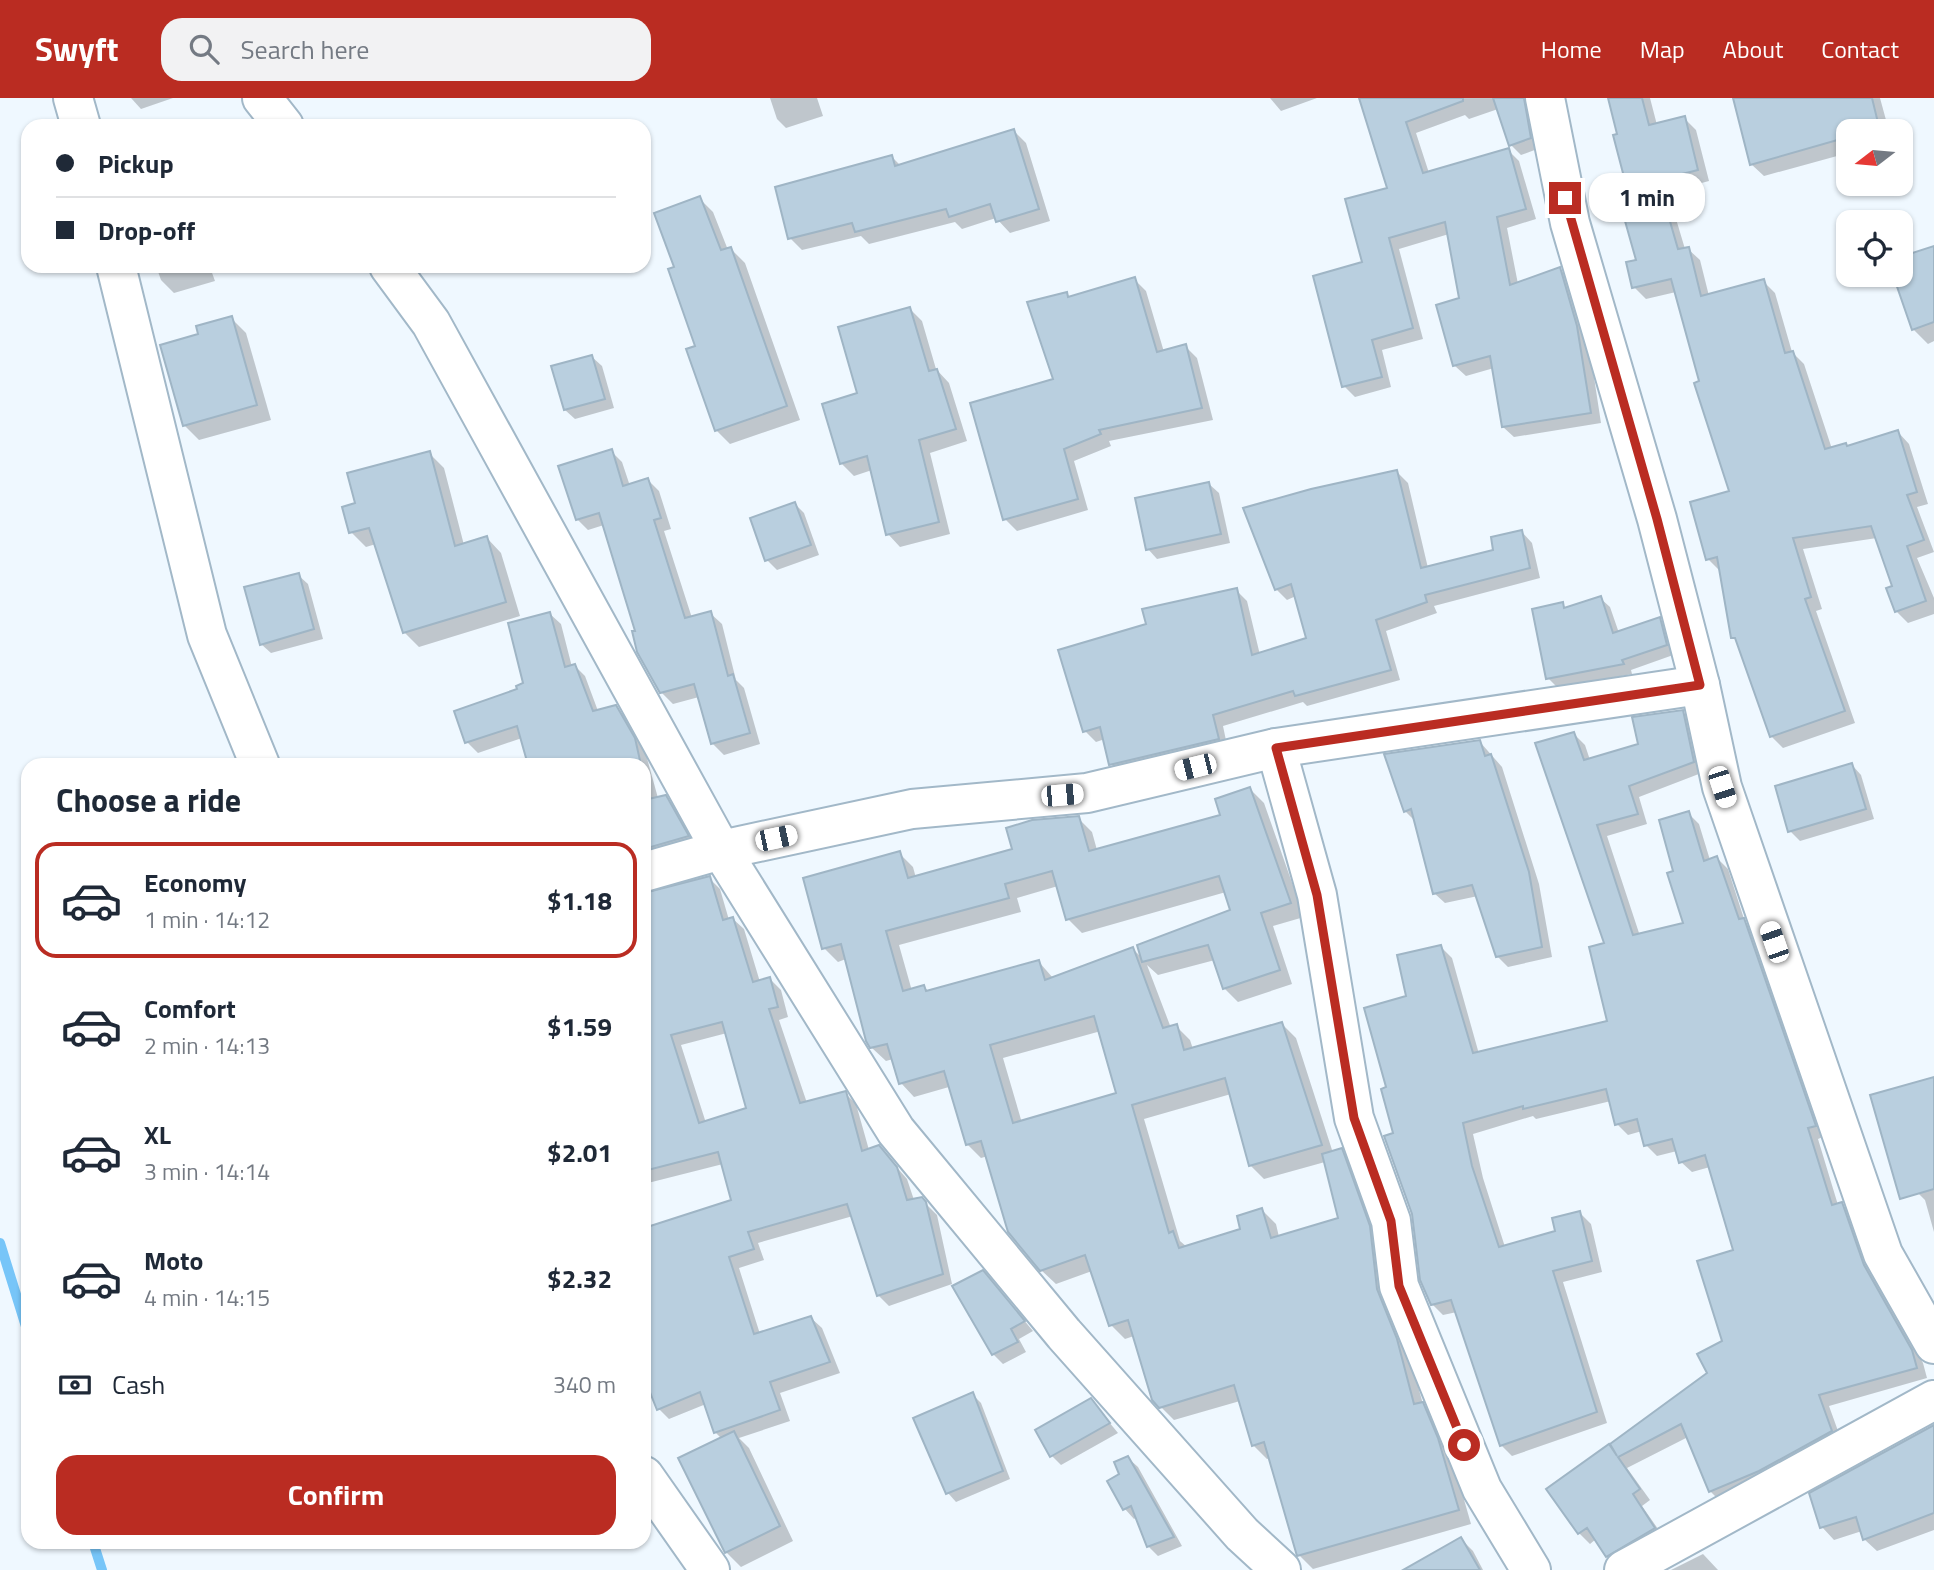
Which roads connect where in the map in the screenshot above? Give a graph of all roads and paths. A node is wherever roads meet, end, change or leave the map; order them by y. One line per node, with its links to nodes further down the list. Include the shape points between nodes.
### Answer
1 (74, 98): 4 (street)
2 (262, 98): 5 (street)
3 (1545, 98): 8 (street, via 1570,223 1657,519)
4 (78, 119)
5 (279, 119)
6 (118, 273): 10 (street, via 207,635)
7 (394, 273): 11 (street, via 431,323)
8 (1700, 685): 9 (street); 13 (street, via 1722,787 1883,1254)
9 (1276, 748): 11 (street, via 1087,793 912,809); 18 (street, via 1317,895 1354,1118 1391,1221 1399,1286 1482,1489)
10 (257, 758)
11 (721, 850): 12 (street); 17 (street, via 896,1131 1064,1334 1242,1534)
12 (651, 870)
13 (1934, 1344)
14 (1934, 1400): 19 (street)
15 (651, 1486): 16 (street)
16 (710, 1570)
17 (1281, 1570)
18 (1531, 1570)
19 (1624, 1570)

